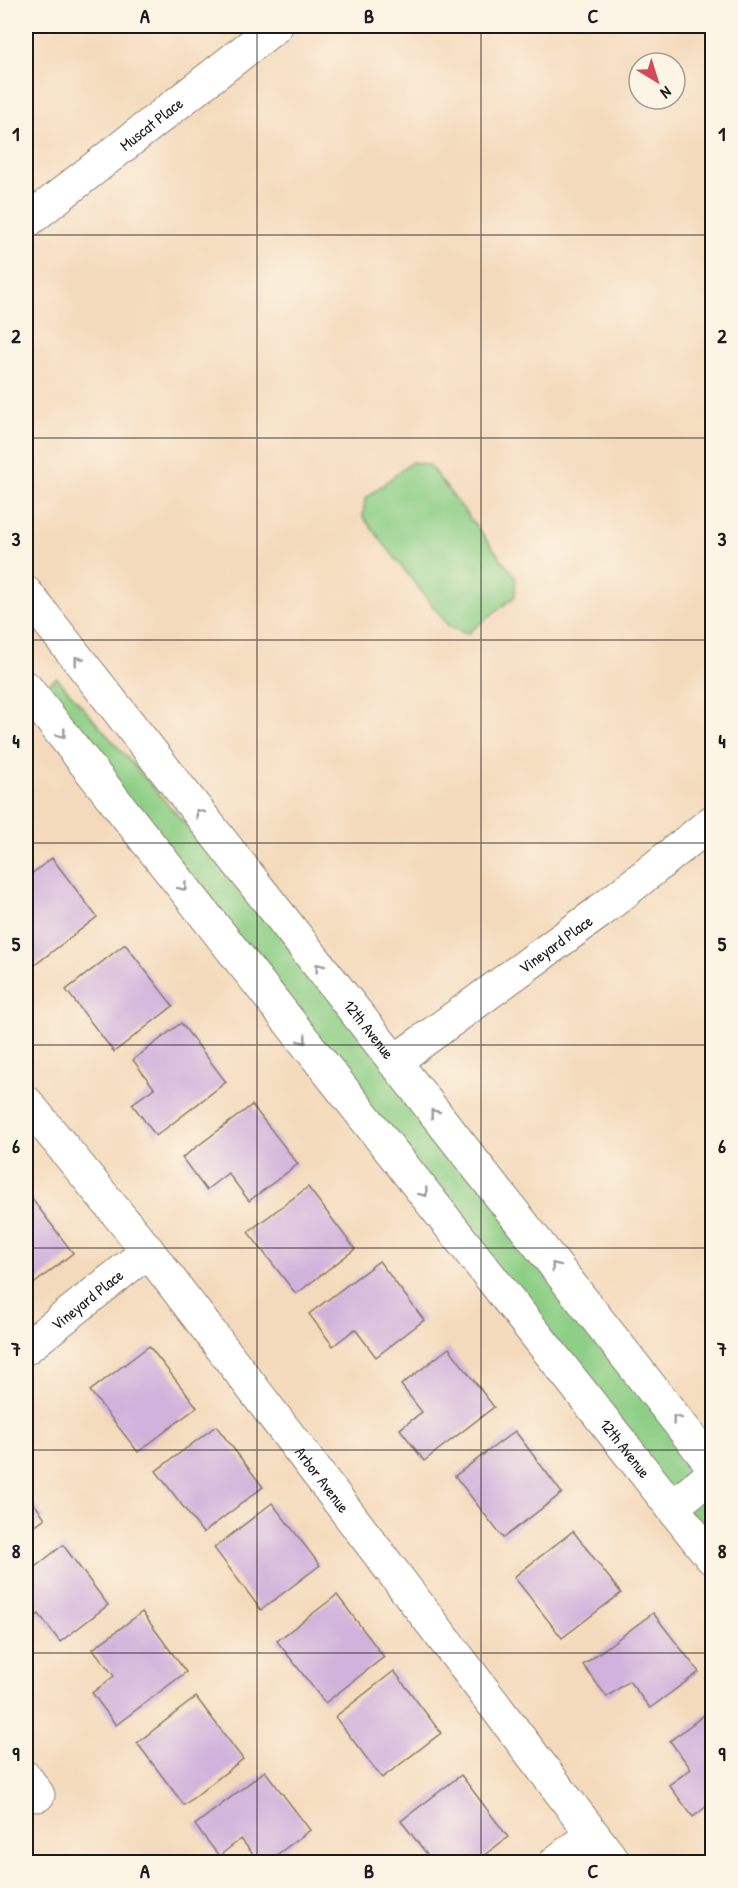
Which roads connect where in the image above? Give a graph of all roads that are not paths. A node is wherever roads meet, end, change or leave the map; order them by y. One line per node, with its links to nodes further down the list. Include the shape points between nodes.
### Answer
1 (276, 26): 2 (street, Muscat Place)
2 (26, 222)
3 (26, 593): 6 (street, 12th Avenue, one-way to 3)
4 (26, 688): 12 (street, 12th Avenue, one-way to 12)
5 (712, 822): 6 (street, Vineyard Place, via 598,913)
6 (394, 1062): 10 (street, 12th Avenue, one-way to 6)
7 (26, 1102): 8 (street, Arbor Avenue)
8 (148, 1251): 9 (street, Vineyard Place); 14 (street, Arbor Avenue)
9 (26, 1348)
10 (712, 1465)
11 (712, 1475): 12 (street)
12 (672, 1507): 13 (street, 12th Avenue)
13 (712, 1558)
14 (592, 1834): 15 (street); 16 (street, Arbor Avenue)
15 (556, 1863)
16 (614, 1863)

